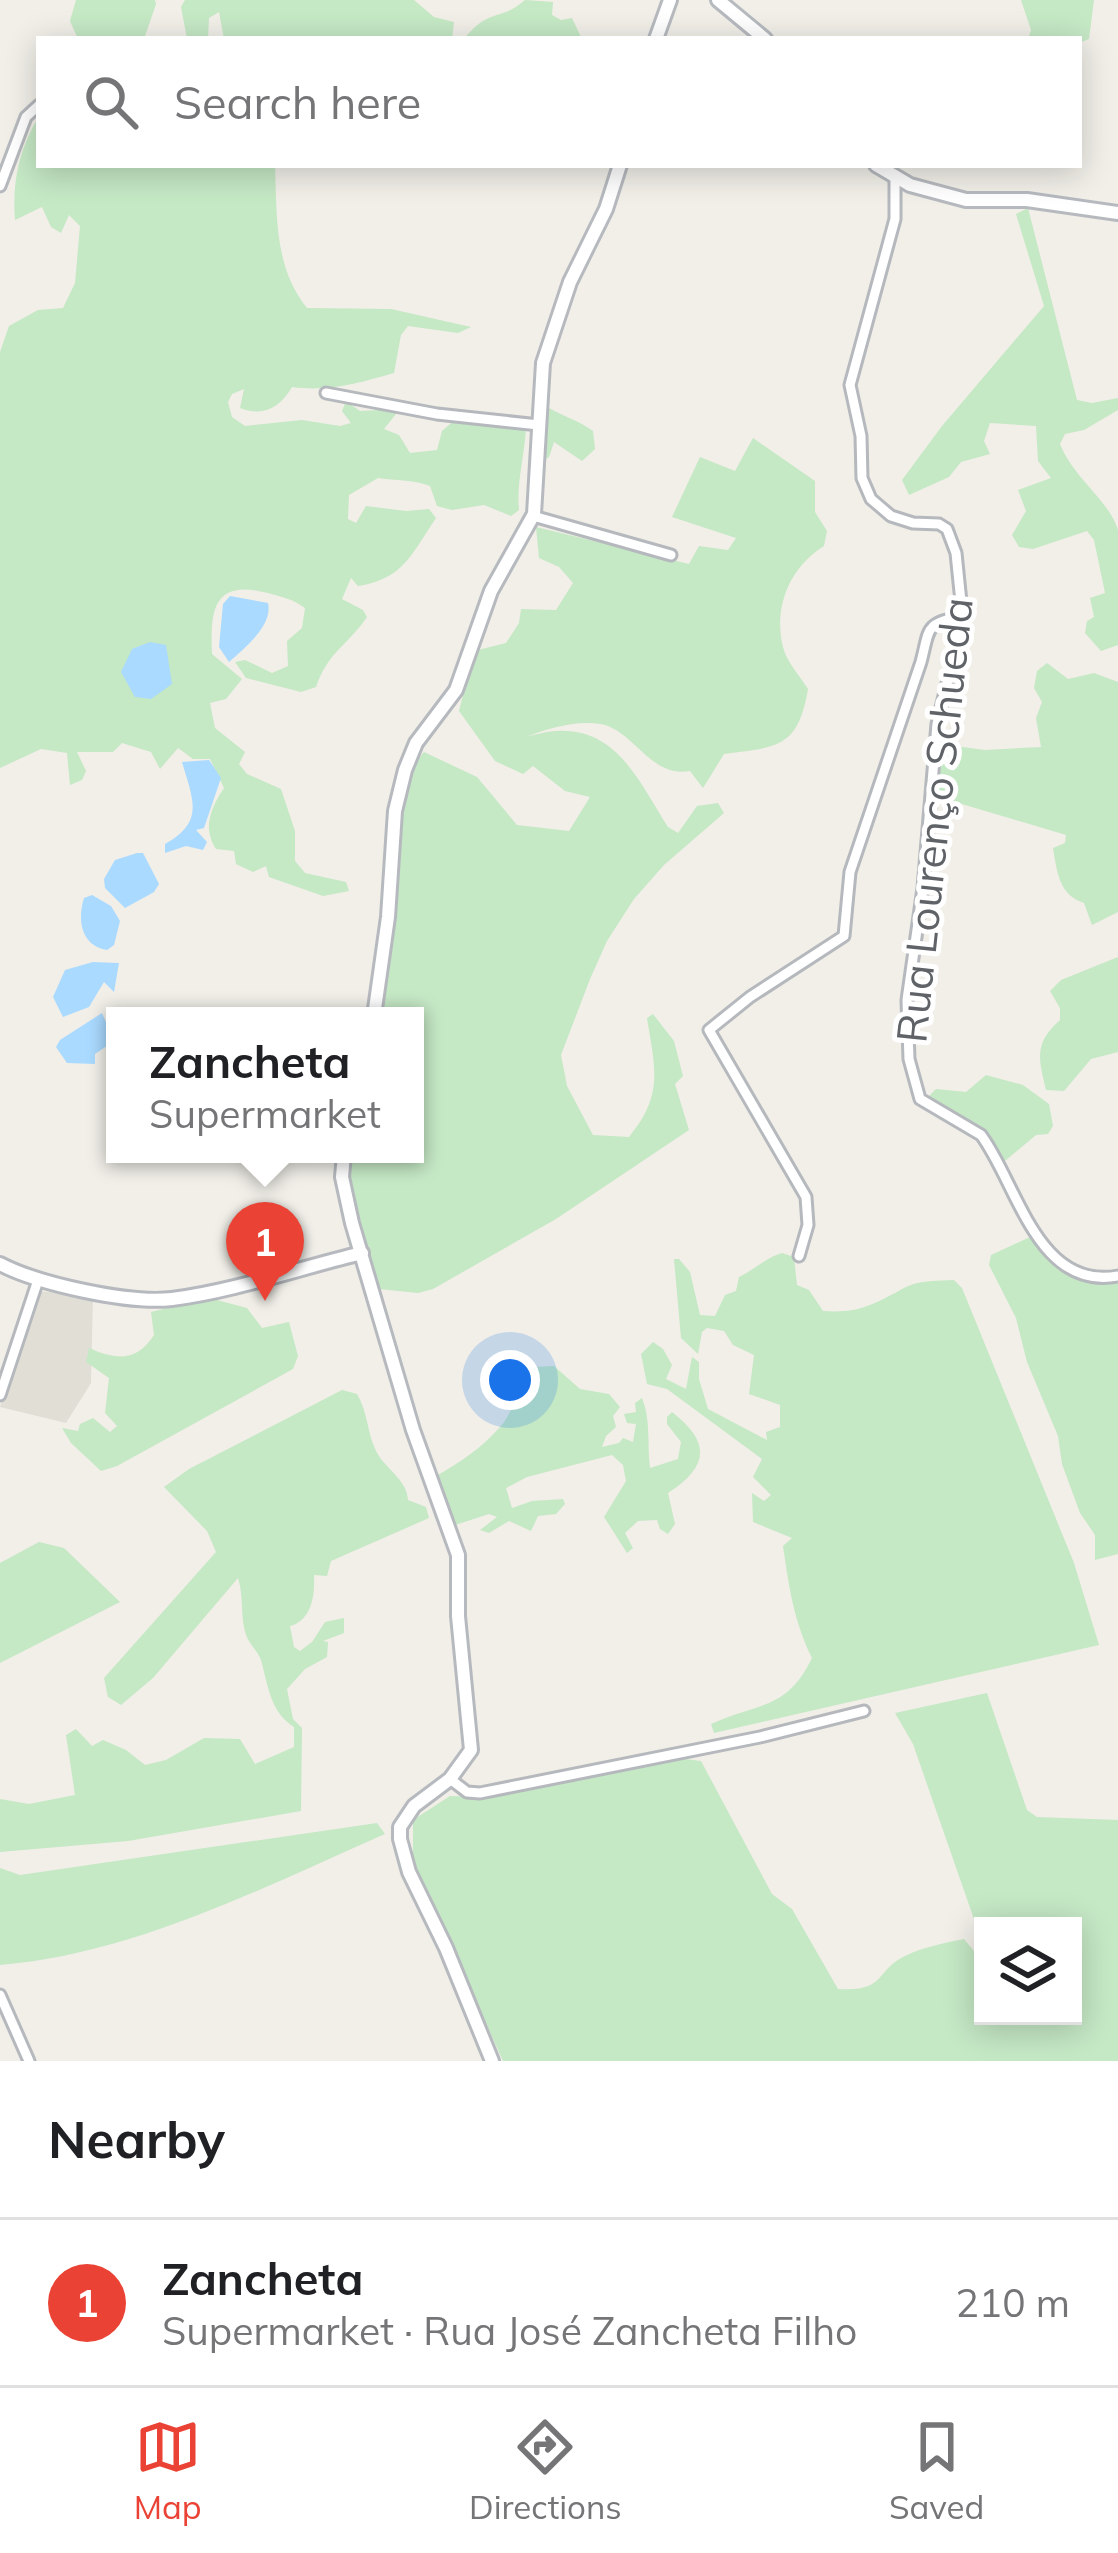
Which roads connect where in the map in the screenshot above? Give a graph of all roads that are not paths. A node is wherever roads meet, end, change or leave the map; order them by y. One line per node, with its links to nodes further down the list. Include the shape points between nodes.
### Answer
1 (670, 0): 3 (street)
2 (718, 0): 4 (street)
3 (657, 36)
4 (761, 36)
5 (36, 108): 9 (street)
6 (619, 168): 12 (street, via 549,342)
7 (880, 168): 8 (street)
8 (895, 178): 10 (street, via 981,203 1027,200); 15 (street, Rua Lourenço Schueda, via 895,219 850,385 862,478 891,516 946,530)
9 (0, 186)
10 (1118, 213)
11 (326, 393): 12 (street)
12 (539, 425): 13 (street)
13 (533, 516): 14 (street); 16 (street, via 484,606 456,690 405,770)
14 (671, 555)
15 (962, 616): 19 (street, via 927,631 850,872 844,936 709,1030 806,1197); 21 (street, Rua Lourenço Schueda, via 937,724 907,1000 912,1080 926,1105 981,1135 1022,1214 1063,1264 1093,1278)
16 (375, 1007)
17 (344, 1163): 18 (street)
18 (362, 1253): 22 (street, via 174,1298); 25 (street, via 458,1555 472,1739)
19 (799, 1256)
20 (0, 1264): 22 (street)
21 (1118, 1276)
22 (38, 1280): 23 (street)
23 (0, 1395)
24 (864, 1712): 25 (street, via 480,1793)
25 (450, 1779): 28 (street, via 414,1806 400,1839)
26 (0, 1995): 27 (street)
27 (29, 2061)
28 (492, 2061)

